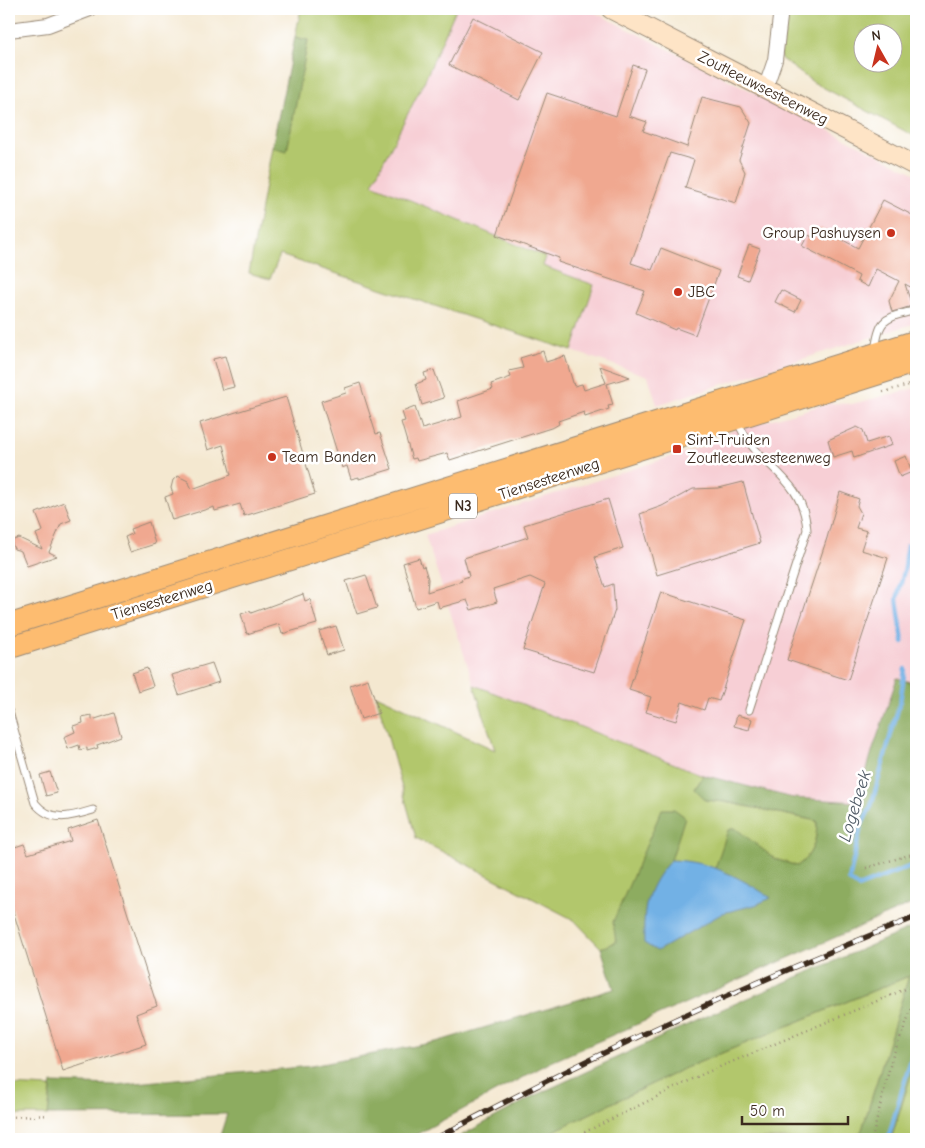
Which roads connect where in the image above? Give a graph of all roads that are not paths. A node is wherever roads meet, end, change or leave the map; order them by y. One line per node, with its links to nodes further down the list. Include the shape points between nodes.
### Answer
1 (90, 9): 4 (street, via 48,25)
2 (611, 9): 5 (street, Zoutleeuwsesteenweg)
3 (781, 9): 5 (street, via 775,60)
4 (9, 30)
5 (765, 89): 6 (street, Zoutleeuwsesteenweg)
6 (916, 166)
7 (916, 310): 9 (lane, via 885,319 879,328)
8 (916, 341): 9 (main road, Tiensesteenweg / N3)
9 (875, 354): 11 (main road, Tiensesteenweg / N3)
10 (916, 362): 11 (main road, Tiensesteenweg / N3)
11 (734, 408): 12 (main road, Tiensesteenweg / N3); 15 (lane, via 746,439 794,488 801,500 807,530)
12 (676, 423): 13 (main road, Tiensesteenweg / N3); 14 (main road, Tiensesteenweg / N3)
13 (9, 625)
14 (9, 648)
15 (749, 710)
16 (9, 712): 17 (lane, via 35,804 43,813 55,817)
17 (92, 810)

